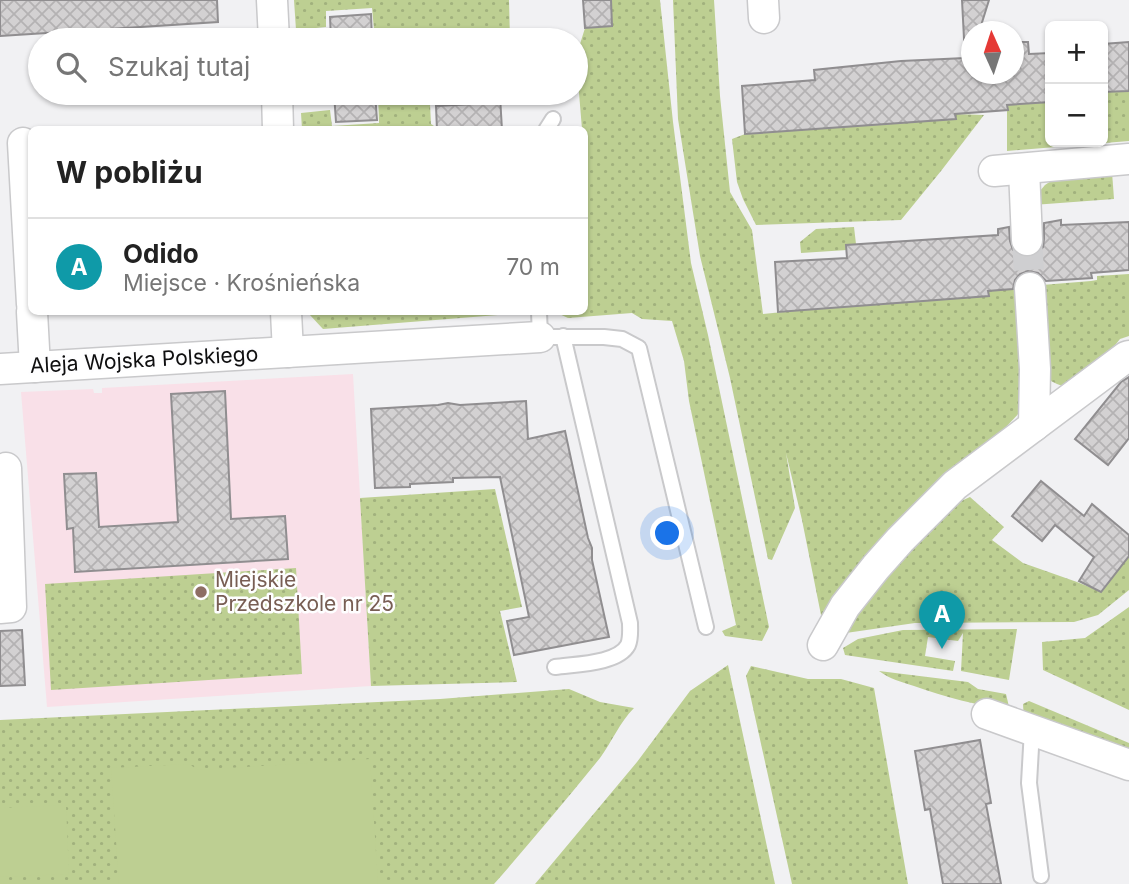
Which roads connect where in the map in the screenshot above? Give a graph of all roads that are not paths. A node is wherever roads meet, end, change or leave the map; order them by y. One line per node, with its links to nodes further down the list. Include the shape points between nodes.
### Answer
1 (272, 0): 2 (street)
2 (273, 28)
3 (277, 105): 4 (street)
4 (278, 126)
5 (23, 143): 9 (street)
6 (1129, 159): 7 (street)
7 (1024, 169): 8 (street); 10 (street)
8 (994, 171)
9 (28, 232)
10 (1027, 240)
11 (1030, 288): 19 (street)
12 (32, 315): 17 (street)
13 (286, 315): 15 (street, Aleja Wojska Polskiego)
14 (547, 328): 15 (street, Aleja Wojska Polskiego); 22 (lane, via 622,339 639,348); 24 (lane, via 631,633 620,654)
15 (288, 352): 17 (street, Aleja Wojska Polskiego)
16 (1129, 356): 19 (street)
17 (35, 367): 18 (street, Aleja Wojska Polskiego)
18 (0, 369)
19 (1034, 426): 23 (street, via 955,485 900,540 845,607)
20 (6, 468): 21 (street, via 11,607)
21 (0, 608)
22 (706, 627)
23 (823, 645)
24 (555, 667)
25 (987, 714): 26 (street)
26 (1032, 730): 27 (street); 28 (lane, via 1029,783)
27 (1129, 765)
28 (1041, 876)

